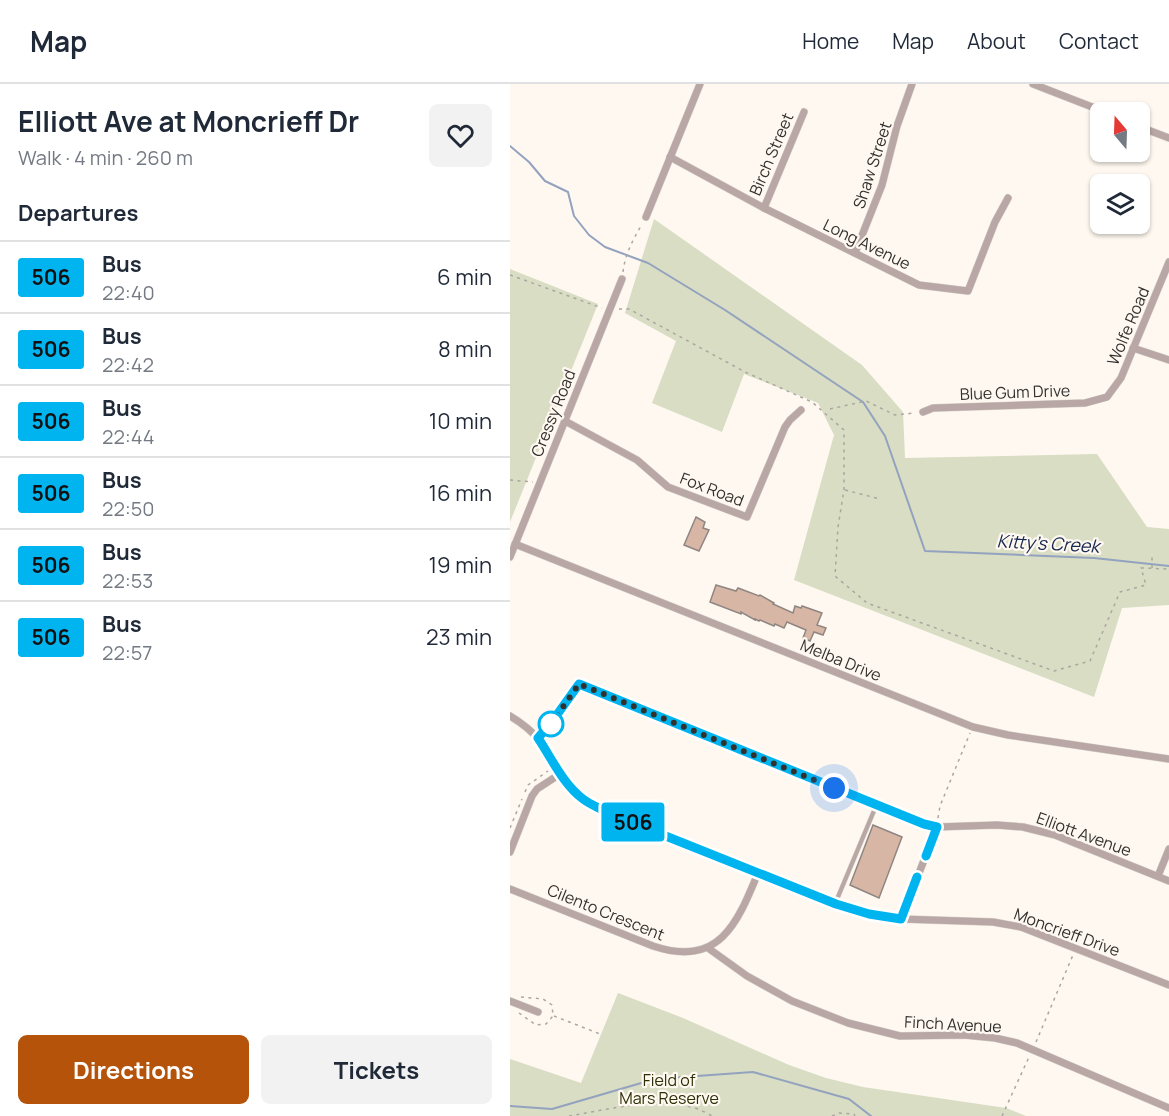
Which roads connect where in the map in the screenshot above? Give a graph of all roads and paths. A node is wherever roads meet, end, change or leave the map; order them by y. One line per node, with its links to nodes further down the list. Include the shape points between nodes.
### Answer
1 (700, 84): 8 (street)
2 (912, 84): 12 (street, Shaw Street, via 882,185)
3 (1033, 84): 4 (street)
4 (1090, 106)
5 (804, 112): 10 (street, Birch Street)
6 (1150, 131): 7 (street)
7 (1169, 138)
8 (670, 157): 10 (street, Long Avenue); 11 (street)
9 (1008, 198): 12 (street, Long Avenue, via 968,291 919,285)
10 (764, 208): 12 (street, Long Avenue)
11 (646, 217): 14 (path)
12 (855, 253)
13 (1169, 262): 18 (street, Wolfe Road)
14 (624, 263)
15 (510, 275): 17 (path)
16 (622, 279): 17 (street, Cressy Road)
17 (610, 309): 24 (street, Cressy Road); 27 (path, via 629,309 745,372 812,402 844,430)
18 (1133, 348): 19 (street); 20 (street, Wolfe Road, via 1121,378)
19 (1169, 360)
20 (1107, 396): 23 (street, Blue Gum Drive, via 1086,403 933,408)
21 (830, 409): 23 (path, via 866,401 895,416)
22 (801, 410): 24 (street, Fox Road, via 785,427 747,518 668,487 637,460)
23 (923, 412)
24 (565, 421): 26 (street, Cressy Road)
25 (510, 480): 26 (path)
26 (540, 483): 29 (street, Cressy Road)
27 (844, 490): 28 (path); 32 (path, via 835,576 867,603 1054,671 1090,661 1120,592 1146,585 1141,568)
28 (880, 499)
29 (515, 544): 30 (street, Cressy Road); 35 (street, Melba Drive)
30 (510, 557)
31 (1152, 557): 32 (path)
32 (1152, 568): 33 (path)
33 (1169, 569)
34 (510, 716): 36 (street, Moncrieff Drive)
35 (973, 727): 37 (street, Melba Drive); 40 (path, via 940,806)
36 (538, 738): 38 (street, Moncrieff Drive); 39 (street, Elliott Avenue, via 579,684)
37 (1169, 759)
38 (560, 774): 42 (street, via 532,796); 43 (street, Moncrieff Drive, via 574,792 608,813)
39 (877, 805): 40 (street, Elliott Avenue); 47 (lane)
40 (937, 827): 44 (street, Elliott Avenue, via 1023,827 1055,835); 48 (street)
41 (1169, 849): 44 (street)
42 (510, 852)
43 (758, 873): 47 (street, Moncrieff Drive); 49 (street, via 735,922)
44 (1158, 876): 45 (street, Elliott Avenue)
45 (1169, 881)
46 (510, 889): 49 (street, Cilento Crescent, via 669,952)
47 (836, 904): 48 (street, Moncrieff Drive)
48 (901, 919): 50 (street, Moncrieff Drive, via 993,922 1022,927)
49 (708, 948): 56 (street, Finch Avenue, via 792,1001 848,1023 900,1036 995,1038)
50 (1076, 949): 51 (street, Moncrieff Drive); 56 (path)
51 (1169, 985)
52 (510, 1001): 53 (street)
53 (538, 1012)
54 (553, 1016): 55 (path)
55 (600, 1034)
56 (1033, 1049): 57 (street, Finch Avenue); 62 (path)
57 (1169, 1108)
58 (569, 1116): 59 (path, via 661,1104 696,1108)
59 (712, 1116)
60 (832, 1116): 61 (path)
61 (855, 1116)
62 (1002, 1116)

